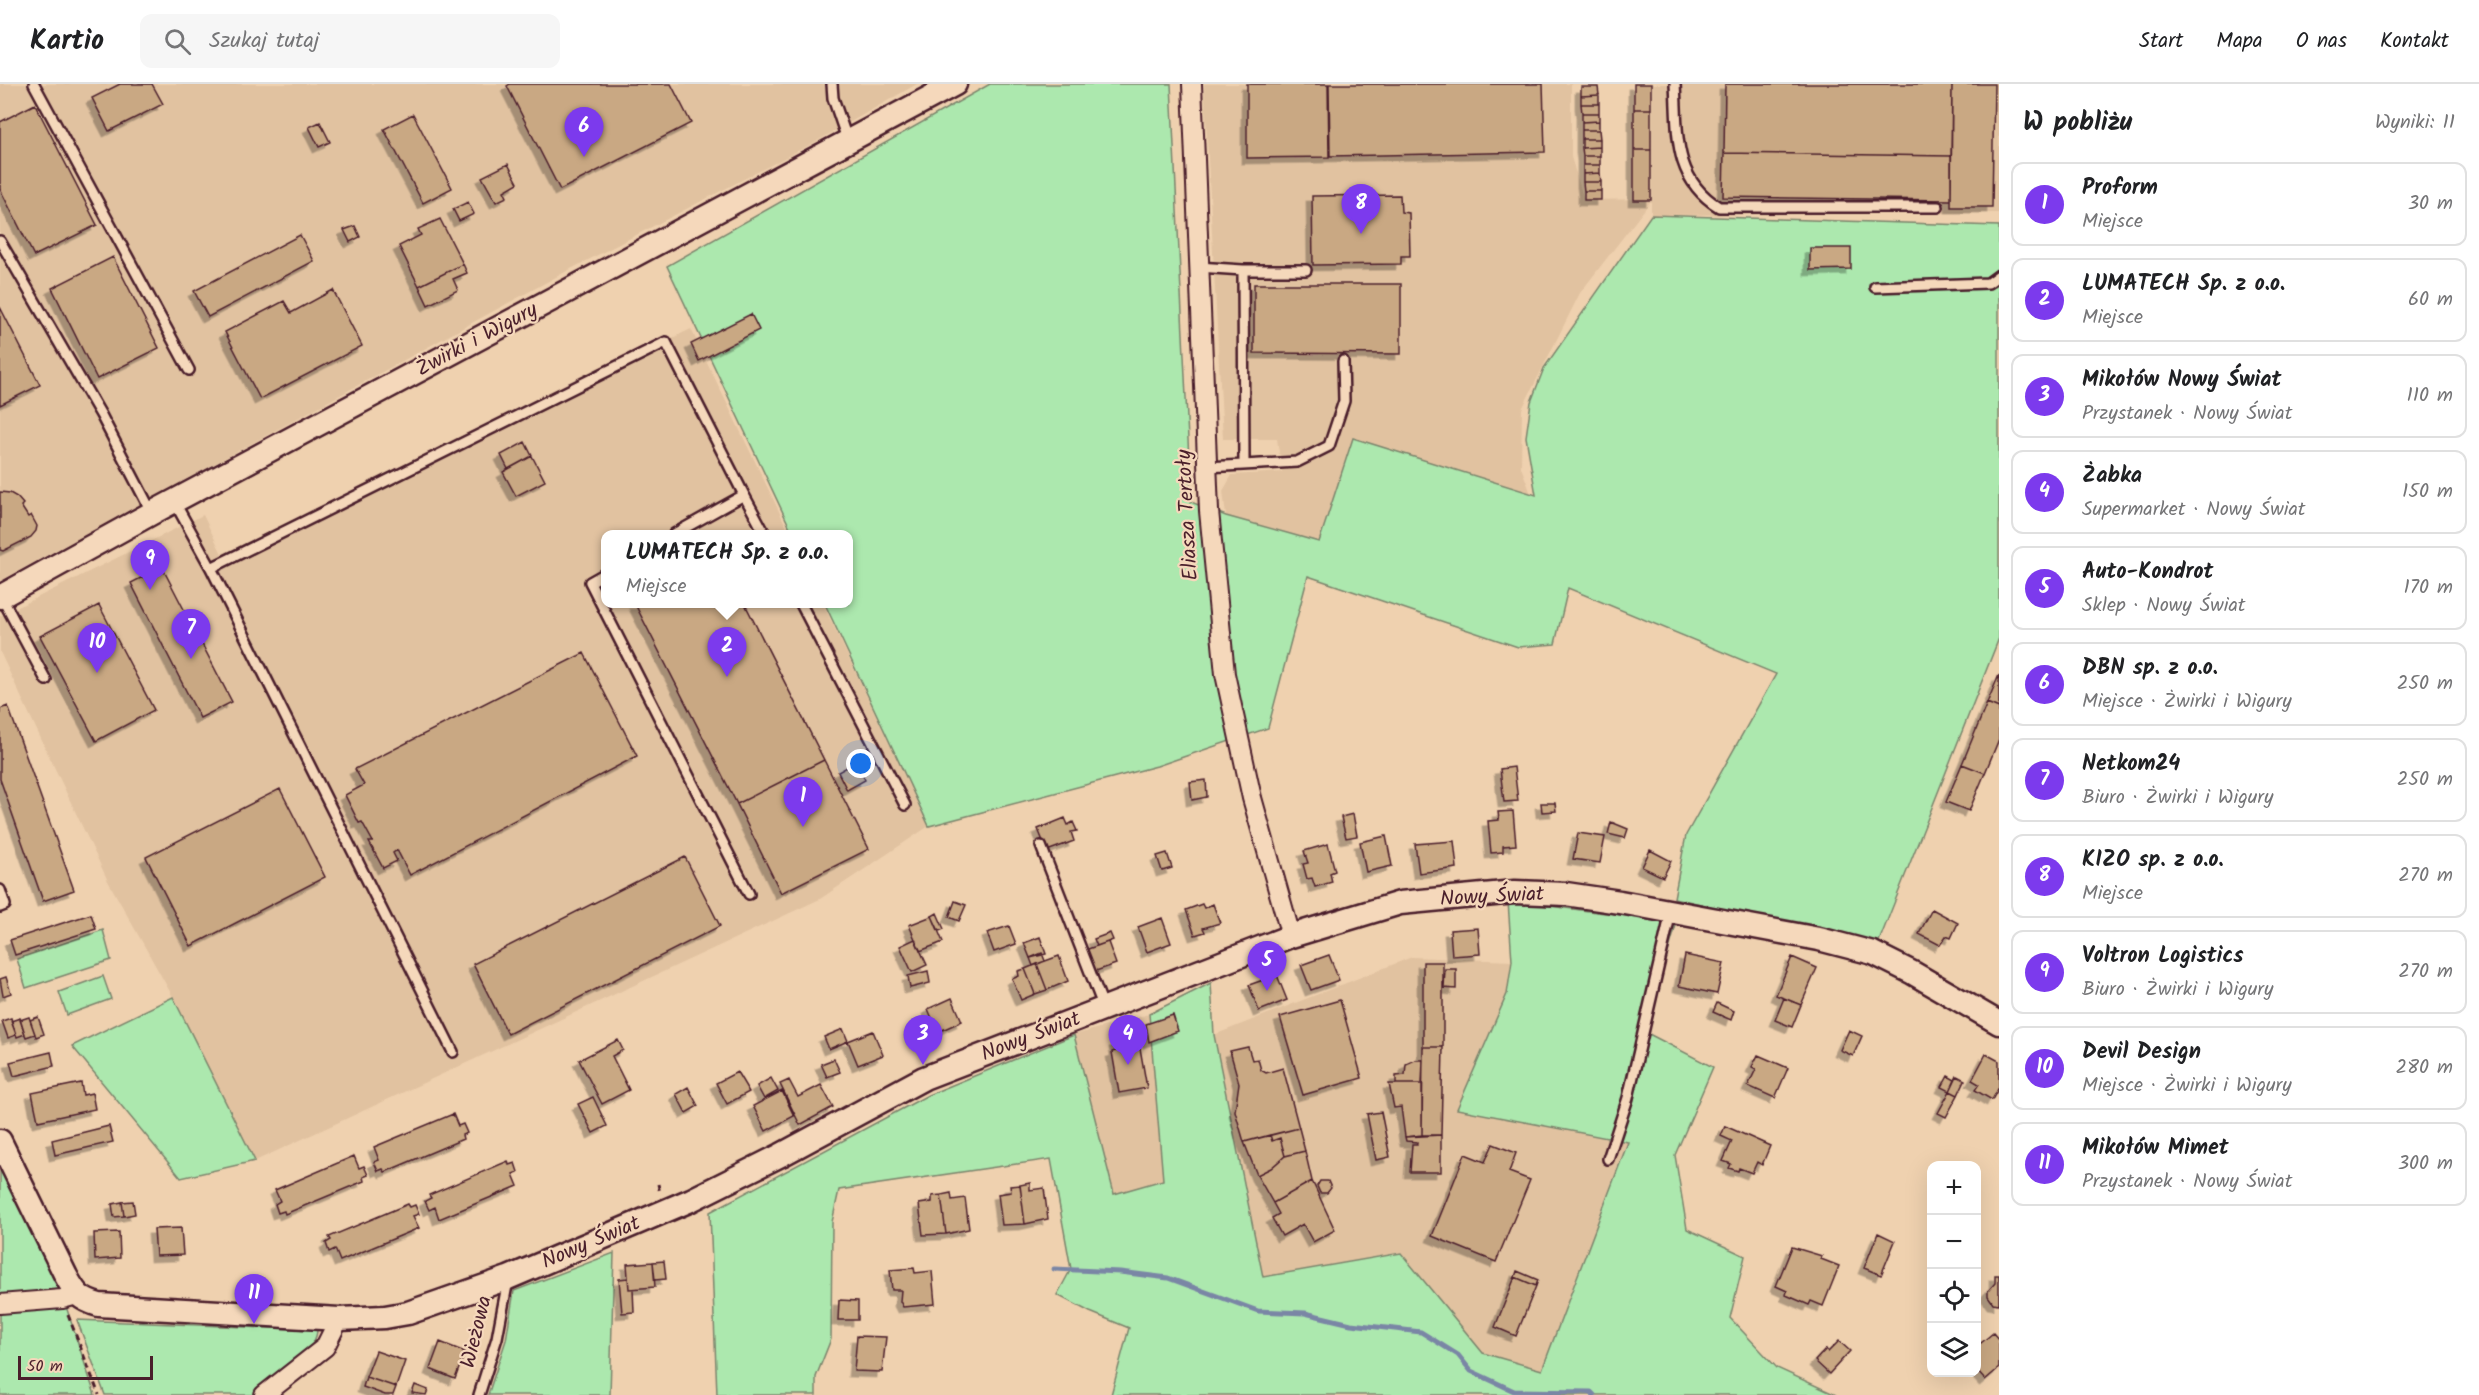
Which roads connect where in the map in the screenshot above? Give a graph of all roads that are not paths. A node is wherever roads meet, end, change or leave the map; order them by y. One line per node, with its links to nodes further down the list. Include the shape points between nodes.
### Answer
1 (34, 84): 15 (lane)
2 (832, 84): 6 (lane)
3 (955, 84): 6 (street, Żwirki i Wigury)
4 (1192, 84): 9 (street, Eliasza Tertoły)
5 (1675, 84): 7 (lane, via 1678,144 1687,176 1719,207)
6 (848, 142): 19 (street, Żwirki i Wigury)
7 (1938, 207)
8 (0, 241): 20 (lane)
9 (1198, 267): 10 (lane); 17 (street, Eliasza Tertoły)
10 (1243, 270): 11 (lane); 16 (lane)
11 (1306, 270)
12 (1999, 274): 13 (lane, via 1988,282)
13 (1875, 287)
14 (1343, 361): 16 (lane, via 1344,401 1329,446 1297,462)
15 (189, 370)
16 (1245, 465): 17 (lane)
17 (1207, 467): 36 (street, Eliasza Tertoły, via 1225,674 1252,798)
18 (744, 495): 21 (lane); 22 (lane); 23 (lane, via 666,342)
19 (174, 501): 20 (street, Żwirki i Wigury); 23 (lane)
20 (152, 513): 25 (street, Żwirki i Wigury)
21 (681, 530)
22 (763, 530)
23 (211, 568): 39 (lane)
24 (601, 576): 26 (lane, via 590,582)
25 (1, 596): 29 (lane)
26 (601, 604)
27 (603, 608): 33 (lane)
28 (804, 608): 30 (lane)
29 (46, 680)
30 (905, 805)
31 (1041, 846): 37 (lane)
32 (0, 890): 34 (lane, via 5,905)
33 (748, 894)
34 (0, 907)
35 (1671, 912): 36 (street, Nowy Świat, via 1566,894 1515,891 1400,903); 38 (street, Nowy Świat, via 1873,953); 41 (lane, via 1628,1098)
36 (1291, 936): 37 (street, Nowy Świat)
37 (1104, 1008): 42 (street, Nowy Świat, via 924,1078 691,1200)
38 (1999, 1023)
39 (453, 1052)
40 (0, 1141): 43 (street)
41 (1608, 1159)
42 (508, 1278): 45 (street, Nowy Świat, via 408,1313); 47 (lane, Wieżowa, via 497,1338)
43 (69, 1297): 44 (street, Nowy Świat); 45 (street, Nowy Świat, via 99,1305)
44 (0, 1304)
45 (339, 1319): 46 (street, via 325,1347)
46 (264, 1395)
47 (479, 1395)

